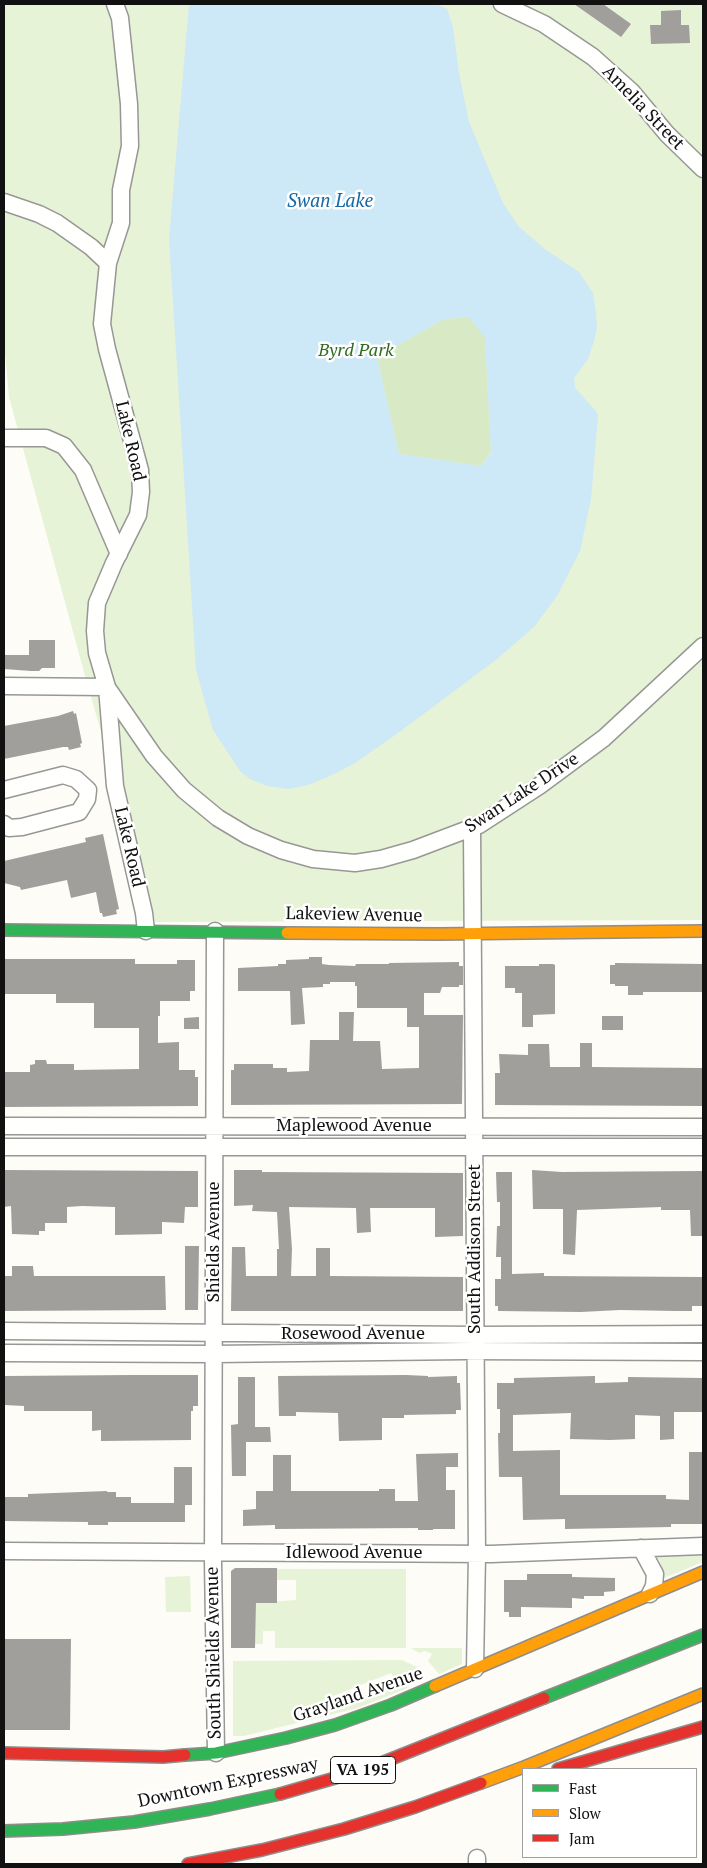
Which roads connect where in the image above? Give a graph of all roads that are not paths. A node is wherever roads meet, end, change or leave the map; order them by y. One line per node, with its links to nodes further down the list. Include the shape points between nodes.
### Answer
1 (115, 4): 5 (street, Lake Road, via 120,18 130,146 121,190 121,222)
2 (502, 4): 3 (street, Amelia Street, via 544,24 593,57 632,92 667,134)
3 (703, 169)
4 (4, 202): 5 (street, via 57,223)
5 (108, 263): 7 (street, Lake Road, via 102,324 140,470 141,492 138,515)
6 (4, 438): 7 (street, via 46,438 64,446 83,470)
7 (119, 554): 10 (street, Lake Road, via 98,603 95,631)
8 (703, 646): 15 (street, Swan Lake Drive, via 604,738)
9 (4, 686): 10 (street)
10 (107, 687): 11 (street, Lake Road); 15 (street, Swan Lake Drive, via 154,756 184,790 218,818 281,850 313,859 354,862 381,859)
11 (115, 786): 13 (street); 18 (street, Lake Road)
12 (4, 790): 13 (street, via 63,775 76,779)
13 (88, 790): 14 (street, via 87,800 79,812 22,827 9,828)
14 (4, 824)
15 (472, 829): 20 (street, South Addison Street)
16 (4, 930): 18 (main road, Lakeview Avenue)
17 (703, 930): 20 (main road, Lakeview Avenue)
18 (146, 931): 19 (main road, Lakeview Avenue)
19 (215, 931): 20 (main road, Lakeview Avenue); 22 (street, Shields Avenue)
20 (473, 933): 23 (street, South Addison Street)
21 (4, 1126): 22 (street, Maplewood Avenue)
22 (214, 1126): 23 (street, Maplewood Avenue); 26 (street, Shields Avenue)
23 (474, 1126): 24 (street, Maplewood Avenue); 27 (street, South Addison Street)
24 (703, 1126)
25 (4, 1147): 26 (street, Maplewood Avenue)
26 (214, 1147): 27 (street, Maplewood Avenue); 30 (street, Shields Avenue)
27 (475, 1147): 28 (street, Maplewood Avenue); 32 (street, South Addison Street)
28 (703, 1147)
29 (4, 1331): 30 (street, Rosewood Avenue)
30 (214, 1333): 32 (street, Rosewood Avenue); 35 (street, Shields Avenue)
31 (703, 1334): 32 (street, Rosewood Avenue)
32 (476, 1343): 33 (street, Rosewood Avenue); 35 (street, Rosewood Avenue); 40 (street, South Addison Street)
33 (703, 1352)
34 (4, 1353): 35 (street, Rosewood Avenue)
35 (214, 1354): 39 (street, Shields Avenue)
36 (703, 1546): 37 (street, Idlewood Avenue)
37 (641, 1548): 40 (street, Idlewood Avenue); 42 (street, via 655,1574)
38 (4, 1550): 39 (street, Idlewood Avenue)
39 (213, 1553): 40 (street, Idlewood Avenue); 48 (street, South Shields Avenue)
40 (477, 1554): 44 (street, South Addison Street)
41 (703, 1572): 42 (main road, Grayland Avenue)
42 (650, 1594): 44 (main road, Grayland Avenue)
43 (703, 1635): 54 (main road, Downtown Expressway / VA 195, via 366,1769 294,1790 134,1822)
44 (476, 1669): 48 (main road, Grayland Avenue, via 391,1706 336,1725)
45 (703, 1694): 49 (main road)
46 (703, 1727): 50 (main road)
47 (4, 1753): 48 (main road, Grayland Avenue, via 164,1756)
48 (216, 1753)
49 (524, 1768)
50 (561, 1768)
51 (522, 1769): 53 (main road)
52 (522, 1778): 53 (main road)
53 (415, 1807): 55 (main road, via 262,1850)
54 (4, 1831)
55 (188, 1864)

